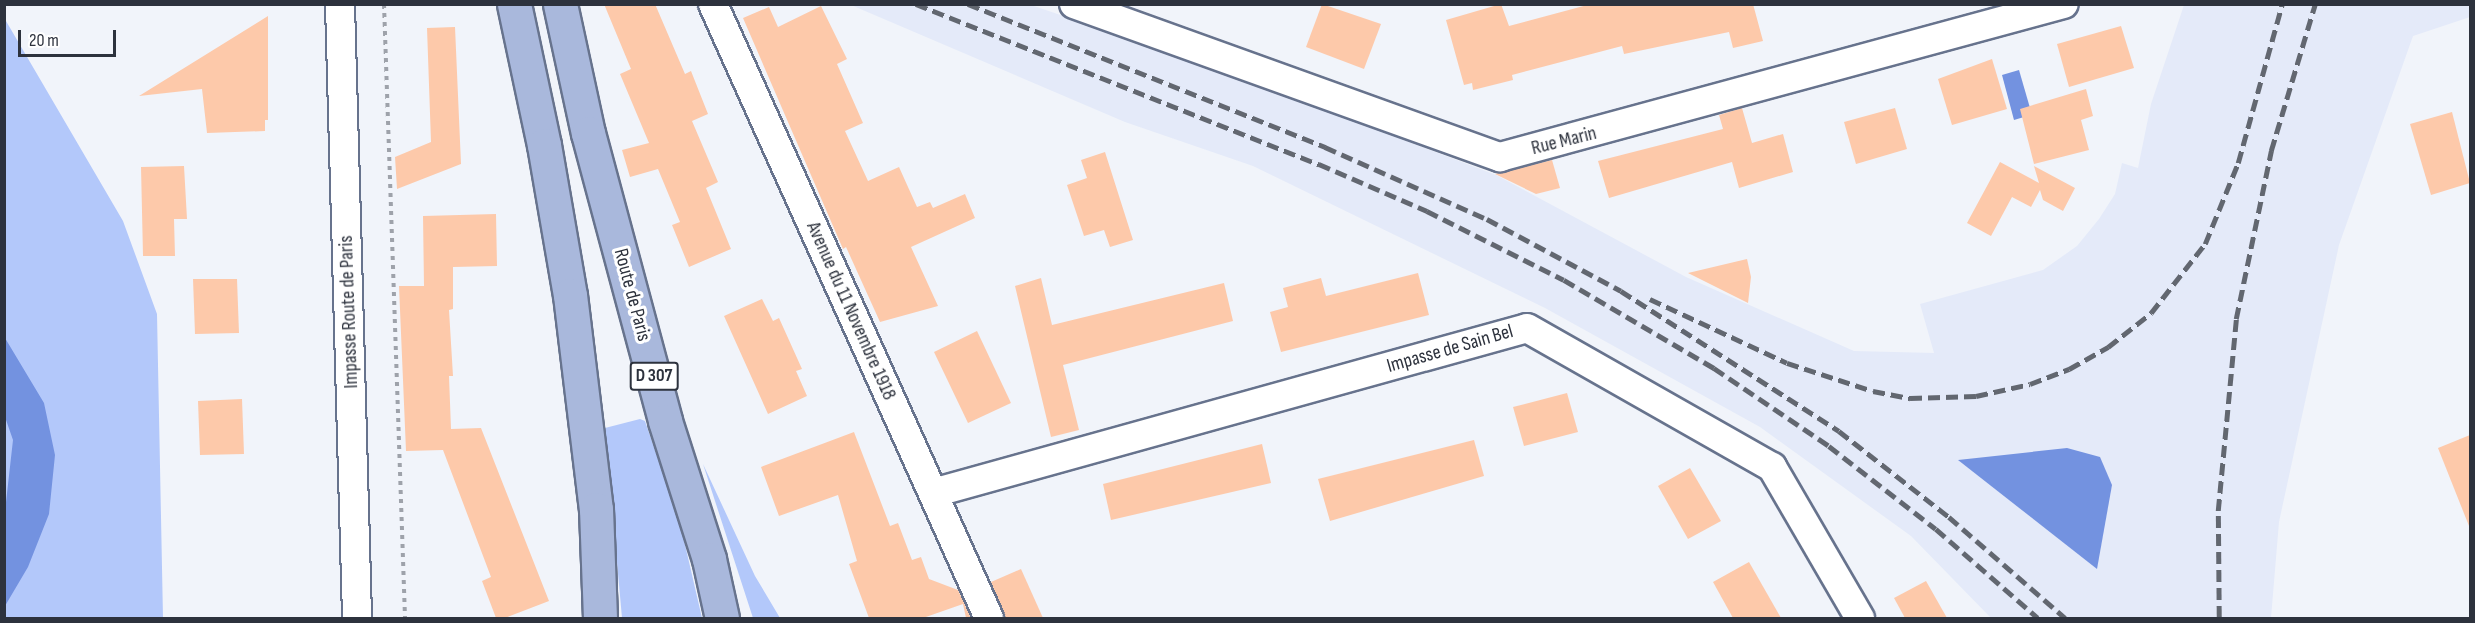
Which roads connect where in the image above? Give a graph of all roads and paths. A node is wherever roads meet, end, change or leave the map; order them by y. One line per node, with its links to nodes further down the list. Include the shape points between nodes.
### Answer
1 (340, 4): 9 (street, Impasse Route de Paris)
2 (384, 4): 10 (path)
3 (514, 4): 11 (main road, via 570,295 596,509)
4 (560, 4): 12 (main road, Route de Paris / D 307, via 588,133 666,421 709,559)
5 (713, 4): 8 (street, Avenue du 11 Novembre 1918)
6 (1074, 4): 7 (street, Rue Marin, via 1500,157)
7 (2064, 4)
8 (933, 493): 13 (street, Avenue du 11 Novembre 1918); 14 (street, Impasse de Sain Bel, via 1527,328 1772,467)
9 (357, 618)
10 (405, 618)
11 (600, 618)
12 (722, 618)
13 (989, 618)
14 (1860, 618)

